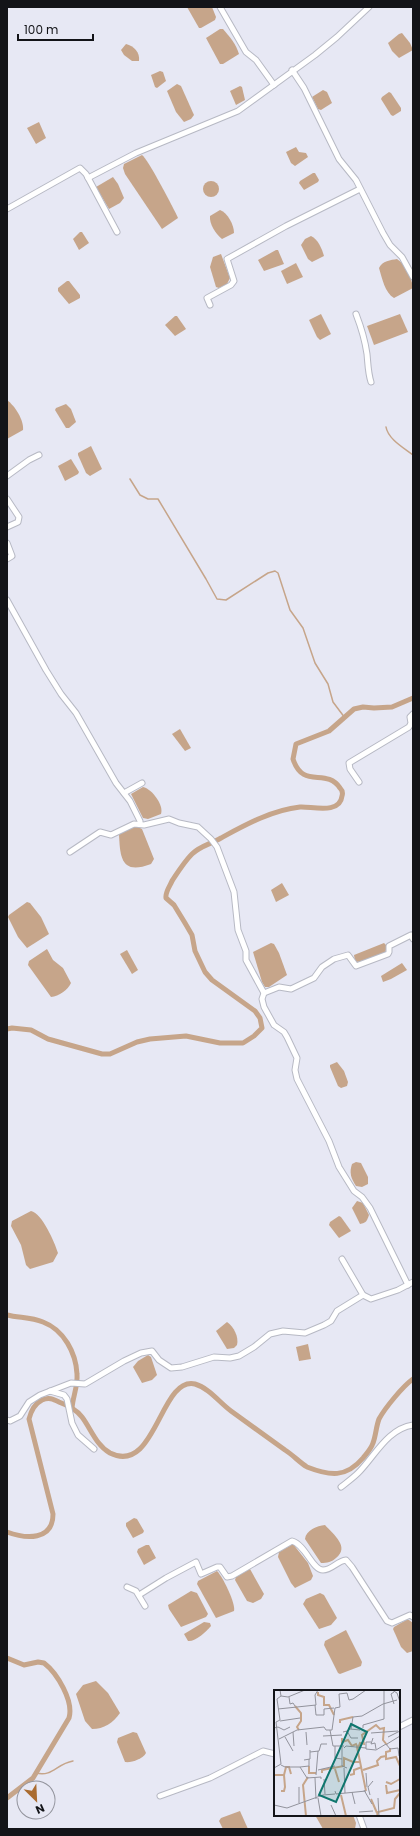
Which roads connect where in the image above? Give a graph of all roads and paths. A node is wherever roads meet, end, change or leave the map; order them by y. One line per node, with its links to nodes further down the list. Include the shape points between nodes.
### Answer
1 (220, 7): 4 (street, via 246,52 256,60)
2 (370, 7): 3 (street, via 337,37)
3 (292, 70): 4 (street); 6 (street, via 304,88 339,159)
4 (274, 85): 5 (street, via 238,111 136,153)
5 (88, 178): 7 (street, via 80,168); 8 (street)
6 (360, 189): 9 (street, via 390,245 402,257); 10 (street, via 227,259 234,281 207,298)
7 (7, 209)
8 (117, 232)
9 (413, 277)
10 (210, 305)
11 (356, 314): 12 (street, via 364,338)
12 (371, 382)
13 (39, 455): 14 (street)
14 (7, 476)
15 (7, 499): 16 (street, via 19,517 18,522)
16 (7, 527)
17 (7, 543): 18 (street, via 12,556)
18 (7, 559)
19 (7, 600): 23 (street, via 49,676 76,713)
20 (413, 714): 21 (street, via 409,727 349,763)
21 (359, 782)
22 (142, 783): 23 (street)
23 (124, 793): 24 (street)
24 (140, 824): 25 (street, via 134,824 112,835 100,832); 27 (street, via 169,818 198,827 217,847 234,892 238,930 246,951 246,960)
25 (70, 852)
26 (413, 939): 27 (street, via 411,935 389,946 388,954 356,966 348,955 334,959 322,967 314,978 291,989 279,987)
27 (264, 993): 29 (street, via 264,1007 274,1025 287,1037 296,1058 297,1079 340,1167 354,1191 370,1208)
28 (342, 1259): 30 (street)
29 (411, 1283): 30 (street, via 371,1299)
30 (363, 1295): 31 (street, via 337,1311 329,1322 317,1329 304,1333 283,1330 270,1334 239,1356 214,1357 171,1368 159,1360 152,1351 148,1351 124,1361 85,1384 73,1383)
31 (50, 1391): 32 (street, via 33,1398 16,1418); 34 (street, via 64,1395 69,1402 72,1423 78,1435)
32 (7, 1420)
33 (413, 1425): 35 (street, via 406,1426 385,1441 358,1474)
34 (94, 1450)
35 (341, 1487)
36 (127, 1587): 37 (street)
37 (139, 1595): 38 (street); 39 (street, via 196,1562 201,1574 220,1567 227,1578 292,1541 306,1551 317,1568 323,1570 346,1560 387,1621 392,1623 410,1615)
38 (145, 1606)
39 (413, 1617)
40 (413, 1720): 41 (street)
41 (400, 1726)
42 (274, 1754): 43 (street, via 263,1752 210,1778)
43 (160, 1796)
44 (359, 1816): 45 (street)
45 (364, 1829)

